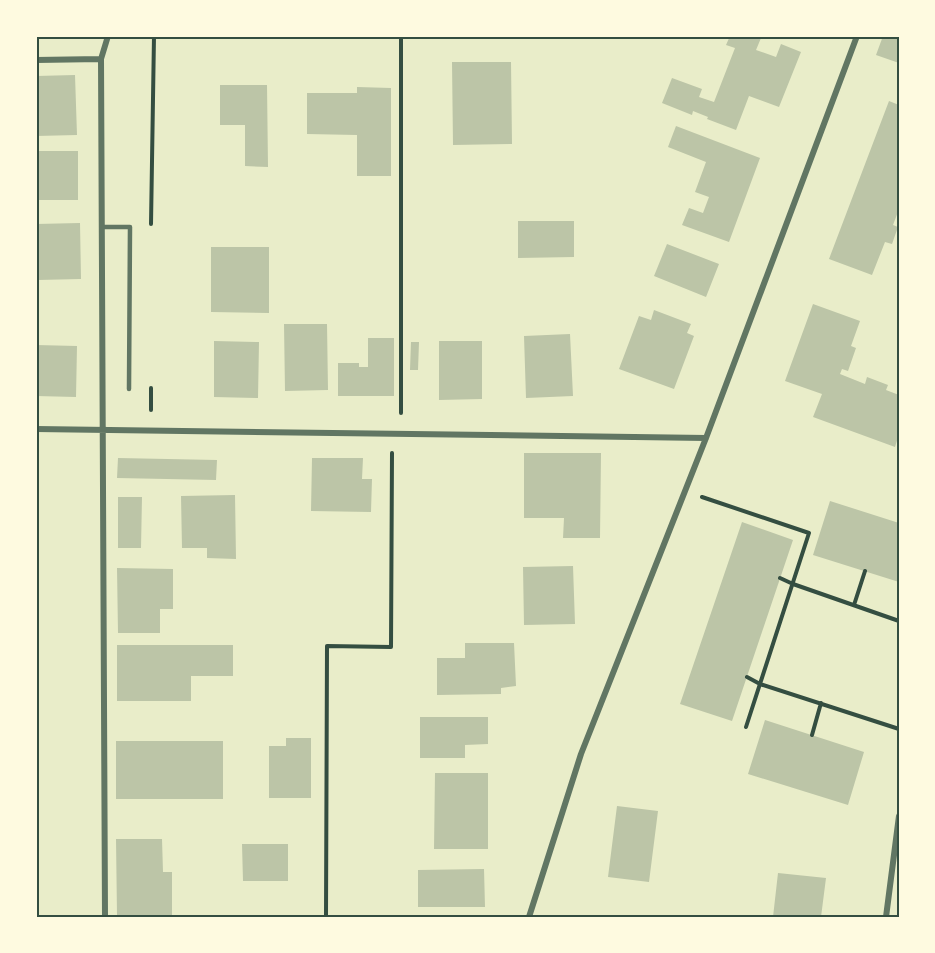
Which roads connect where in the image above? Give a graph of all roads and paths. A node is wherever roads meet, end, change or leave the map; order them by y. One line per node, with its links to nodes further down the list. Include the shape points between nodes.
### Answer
1 (108, 36): 4 (street)
2 (401, 36): 11 (path)
3 (857, 36): 12 (street)
4 (100, 59): 5 (street); 6 (street)
5 (36, 60)
6 (102, 227): 7 (lane, via 130,227); 9 (street)
7 (129, 389)
8 (36, 429): 9 (street)
9 (101, 431): 10 (street); 26 (street)
10 (392, 434): 11 (street); 27 (path, via 391,647 327,646)
11 (401, 434): 12 (street)
12 (706, 438): 13 (street)
13 (685, 492): 16 (path, via 809,533); 28 (street, via 582,754)
14 (865, 571): 17 (path)
15 (780, 578): 16 (path)
16 (793, 584): 17 (path); 20 (path)
17 (854, 604): 18 (path)
18 (899, 621)
19 (747, 677): 20 (path)
20 (760, 684): 21 (path); 22 (path)
21 (821, 704): 23 (path); 24 (path)
22 (746, 727)
23 (899, 729)
24 (812, 735)
25 (899, 816): 29 (street)
26 (105, 917)
27 (326, 917)
28 (529, 917)
29 (886, 917)

